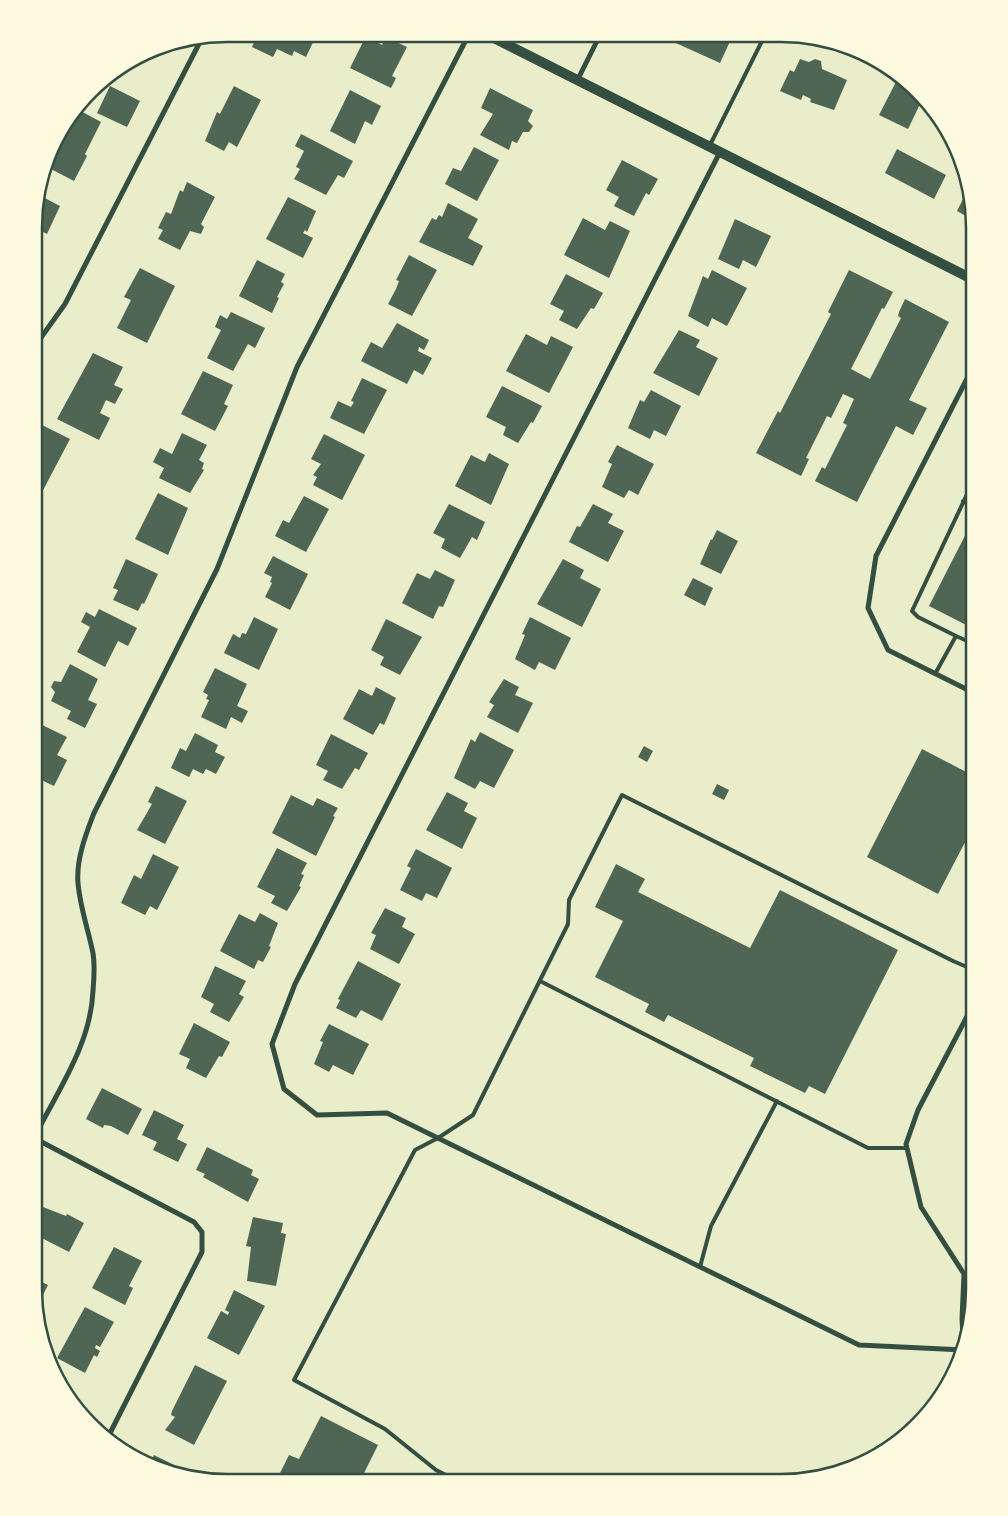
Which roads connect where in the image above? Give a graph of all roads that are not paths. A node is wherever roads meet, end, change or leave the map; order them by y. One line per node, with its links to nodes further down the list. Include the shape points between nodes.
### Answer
1 (465, 42): 23 (street, via 297,367 217,569 94,812 82,845 78,880 93,955 94,992 90,1018 82,1045)
2 (504, 42): 6 (main road)
3 (596, 42): 6 (street)
4 (761, 42): 7 (lane)
5 (199, 45): 10 (street, via 66,304)
6 (578, 79): 7 (main road)
7 (709, 146): 8 (main road)
8 (720, 152): 9 (main road); 24 (street, via 295,984 272,1044 284,1089 317,1115 386,1113)
9 (966, 276)
10 (42, 337)
11 (966, 381): 17 (street, via 876,556 868,608 888,650)
12 (966, 496): 13 (lane)
13 (963, 501): 14 (lane); 15 (lane, via 912,610 918,617)
14 (966, 502)
15 (956, 636): 16 (lane); 17 (lane)
16 (966, 640)
17 (935, 674): 18 (street)
18 (966, 689)
19 (966, 967): 20 (lane, via 622,795 569,900 568,924)
20 (540, 981): 22 (lane); 24 (lane, via 473,1115)
21 (966, 1018): 26 (street, via 918,1110)
22 (777, 1101): 26 (lane, via 868,1148); 27 (lane, via 711,1226)
23 (42, 1122)
24 (438, 1138): 27 (street); 31 (lane, via 415,1150 294,1380 384,1429)
25 (42, 1142): 30 (street, via 194,1222 202,1232 202,1252)
26 (907, 1148): 28 (street, via 921,1208 964,1274)
27 (700, 1267): 29 (street, via 859,1345)
28 (962, 1323)
29 (955, 1350)
30 (110, 1431)
31 (444, 1474)

